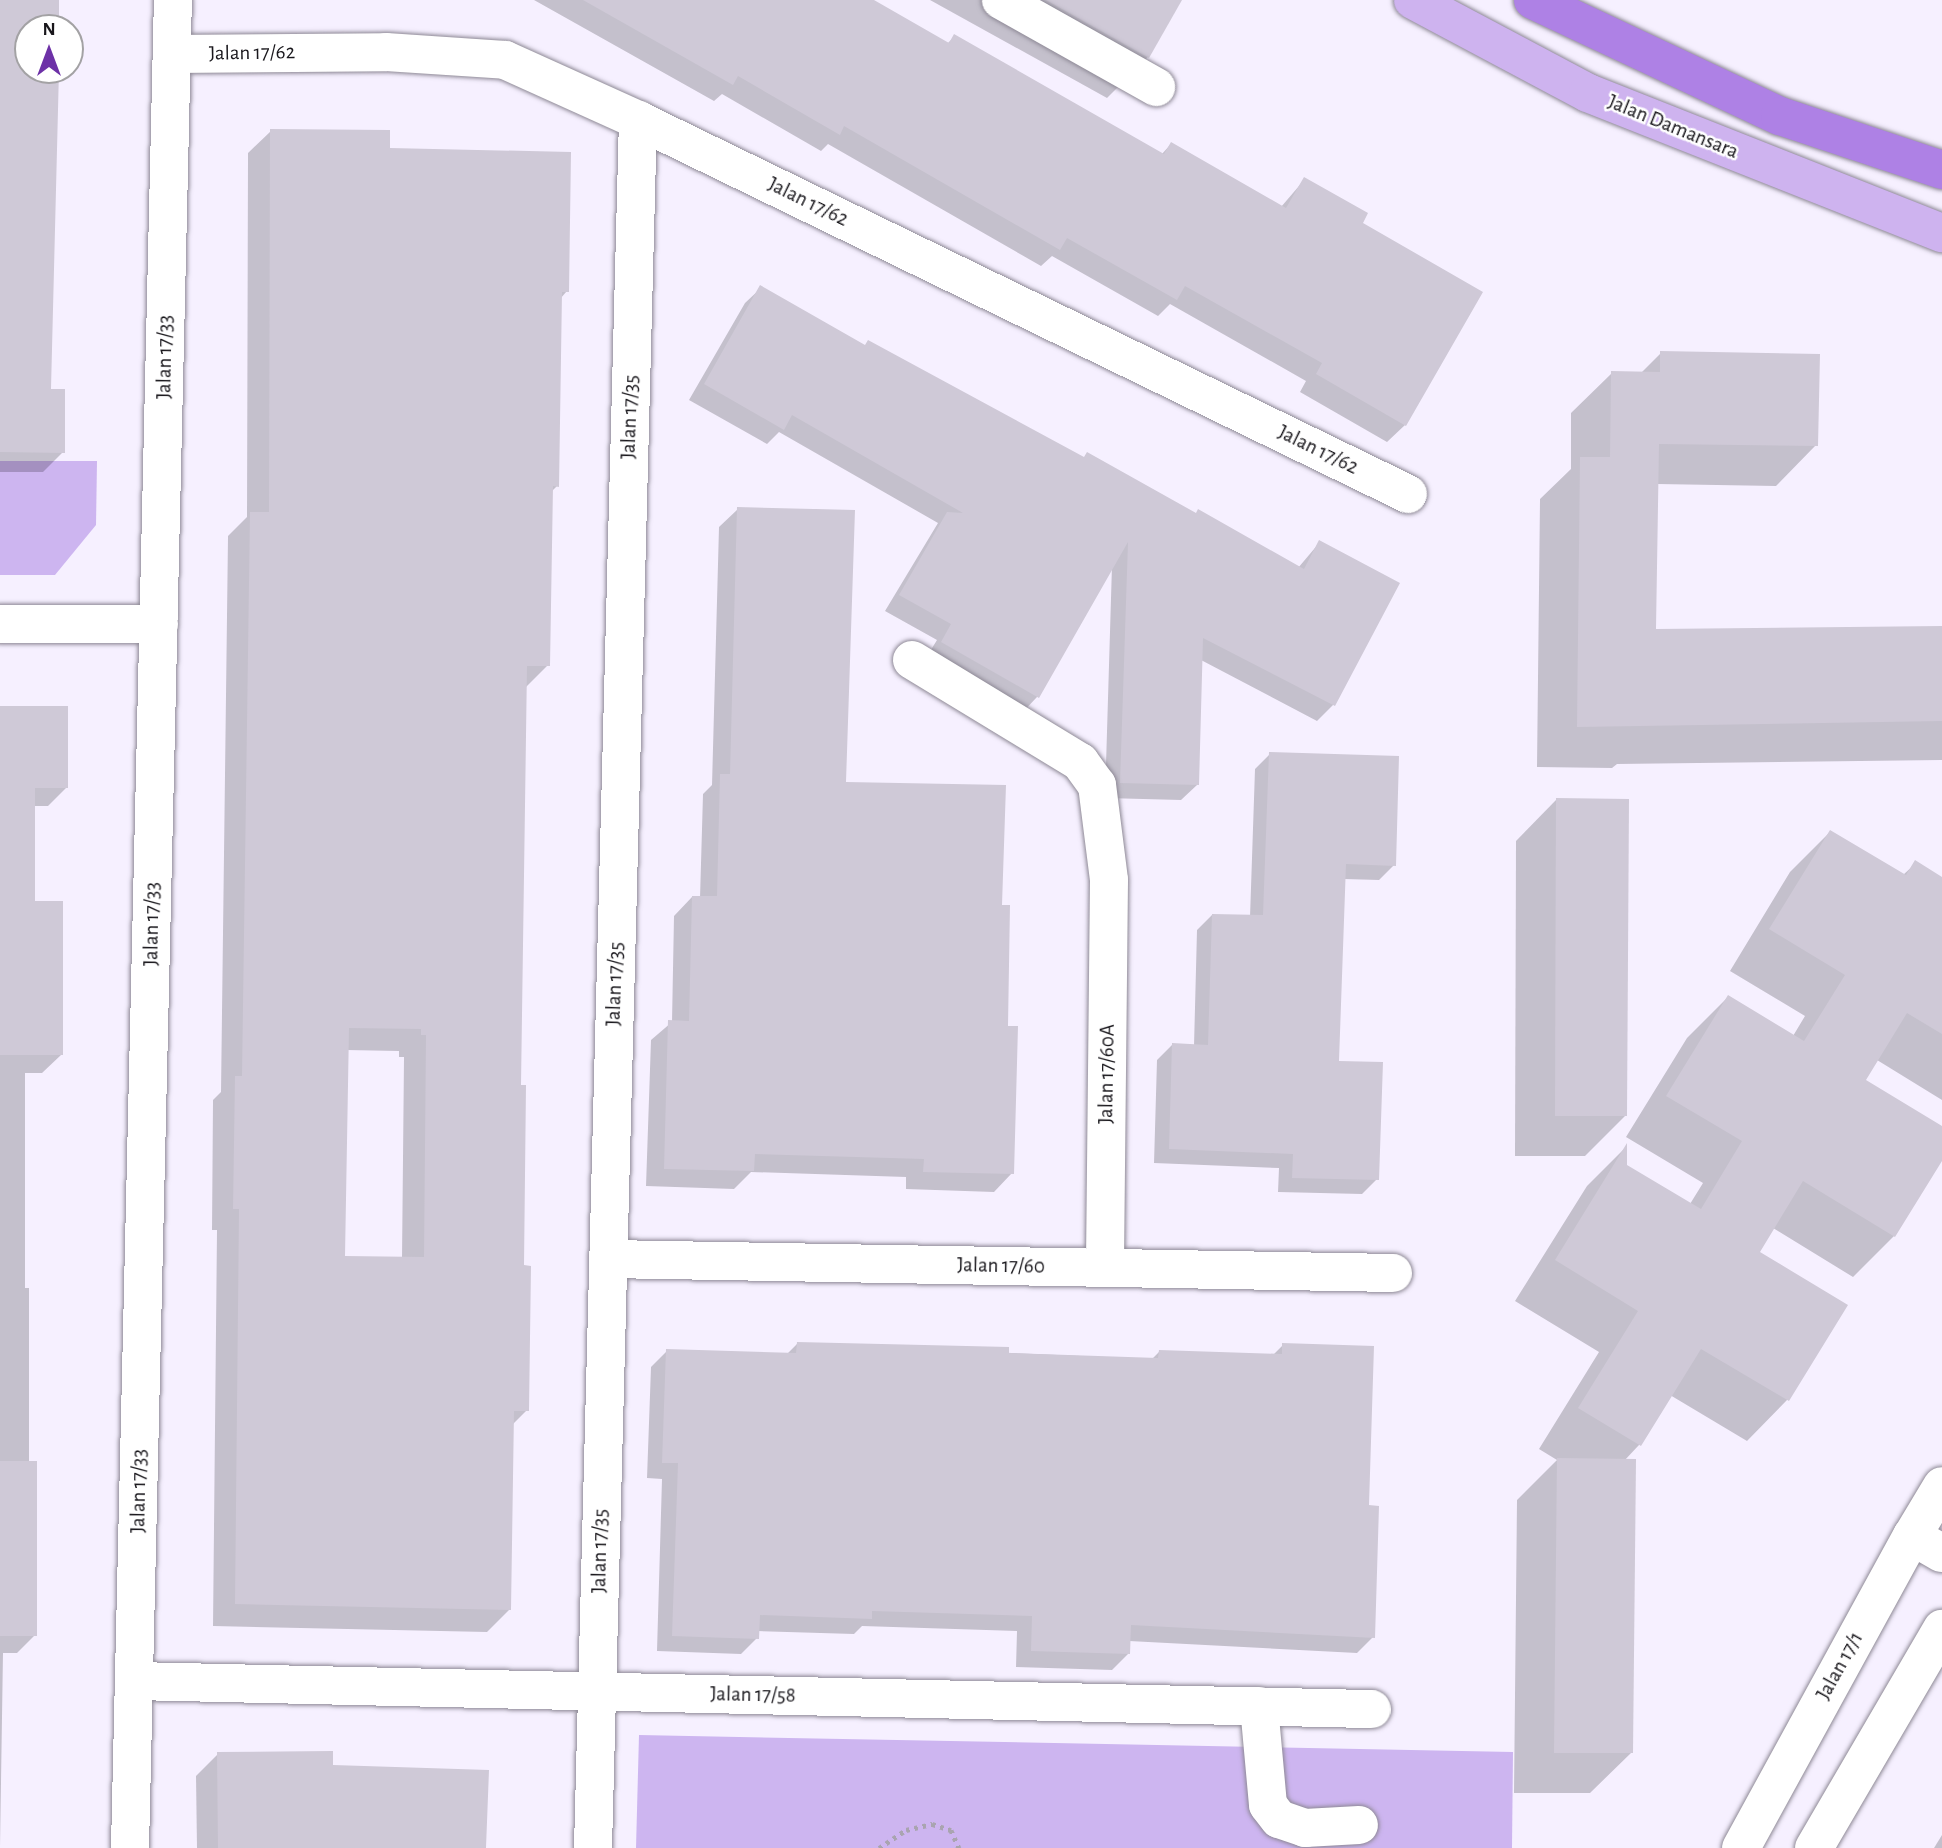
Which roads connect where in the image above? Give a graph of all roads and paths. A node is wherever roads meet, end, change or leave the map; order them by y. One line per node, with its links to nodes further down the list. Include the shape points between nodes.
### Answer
1 (173, 0): 5 (street, Jalan 17/33)
2 (1001, 0): 6 (street)
3 (1413, 0): 9 (main road, Jalan Damansara, via 1588,93)
4 (1533, 0): 8 (highway, via 1780,116)
5 (172, 54): 7 (street, Jalan 17/62, via 386,52 505,60); 12 (street, Jalan 17/33)
6 (1156, 86)
7 (638, 120): 10 (street, Jalan 17/62); 14 (street, Jalan 17/35)
8 (1942, 170)
9 (1942, 233)
10 (1408, 494)
11 (0, 624): 12 (street)
12 (159, 624): 20 (street, Jalan 17/33)
13 (912, 660): 15 (street, Jalan 17/60A, via 1080,762 1097,785 1109,880)
14 (608, 1259): 15 (street, Jalan 17/60); 21 (street, Jalan 17/35)
15 (1105, 1268): 16 (street, Jalan 17/60)
16 (1393, 1273)
17 (1942, 1486): 18 (street, Jalan 17/1)
18 (1927, 1545): 29 (street, Jalan 17/1)
19 (1942, 1629): 30 (street)
20 (134, 1681): 21 (street, Jalan 17/58); 25 (street, Jalan 17/33)
21 (597, 1691): 22 (street, Jalan 17/58); 26 (street, Jalan 17/35)
22 (1259, 1706): 23 (street, Jalan 17/58); 24 (street, via 1268,1805 1279,1819 1305,1828)
23 (1372, 1709)
24 (1359, 1825)
25 (130, 1848)
26 (593, 1848)
27 (879, 1848): 28 (path, via 906,1830 932,1824 951,1830)
28 (959, 1848)
29 (1741, 1848)
30 (1814, 1848)

